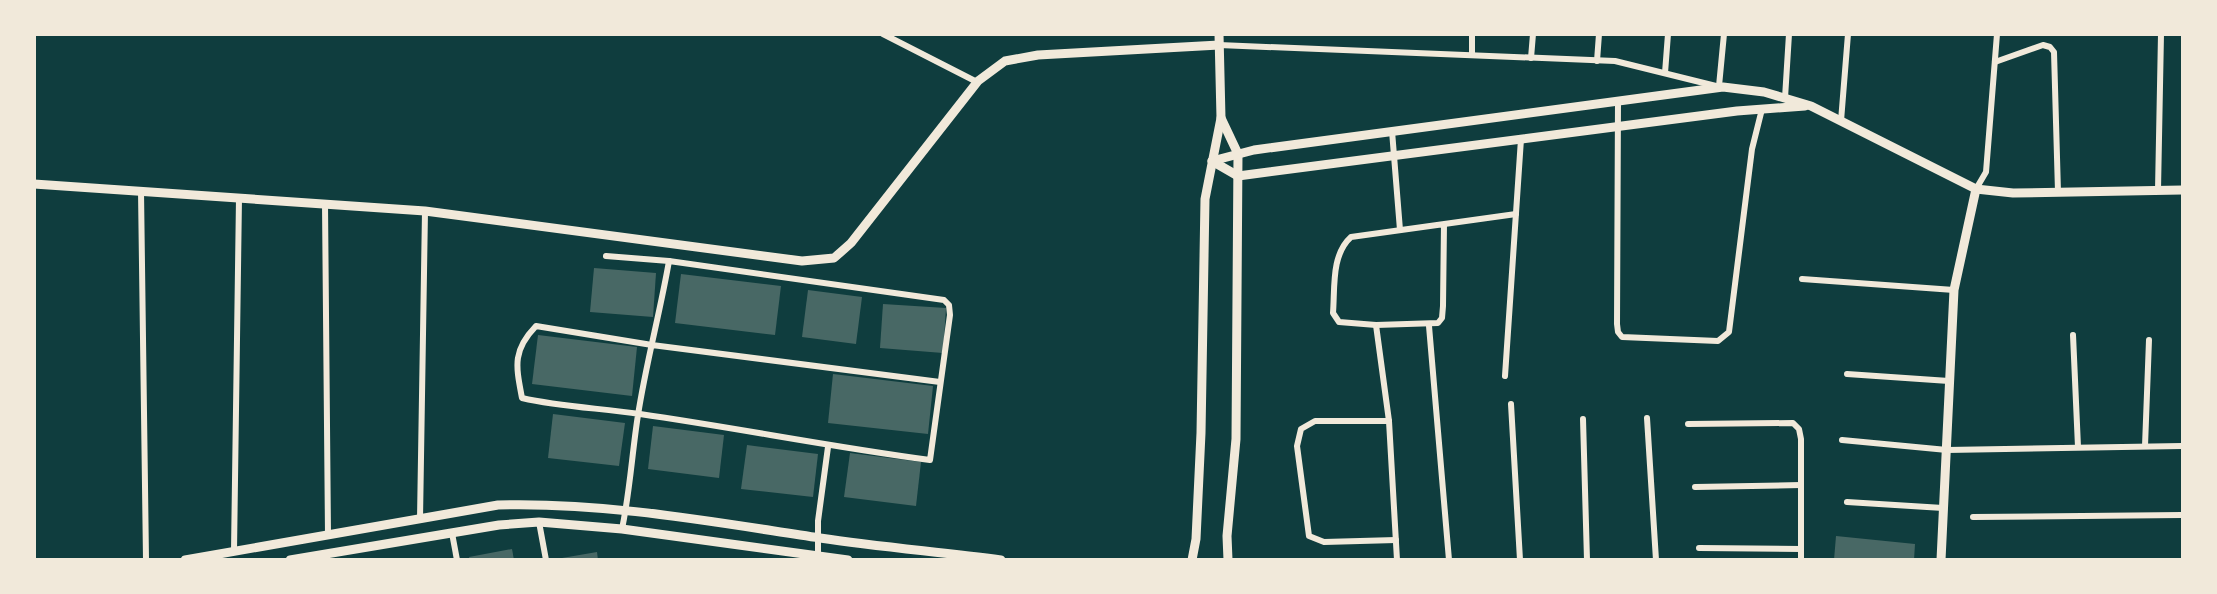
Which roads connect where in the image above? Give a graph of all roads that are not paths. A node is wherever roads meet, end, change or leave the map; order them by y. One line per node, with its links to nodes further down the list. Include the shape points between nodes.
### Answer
1 (882, 34): 18 (street)
2 (1219, 34): 12 (street)
3 (1472, 34): 13 (street)
4 (1533, 34): 14 (street)
5 (1599, 34): 15 (street)
6 (1668, 34): 17 (street)
7 (1724, 34): 19 (street)
8 (1789, 34): 20 (street)
9 (1848, 34): 25 (street)
10 (1997, 34): 16 (street)
11 (2161, 34): 35 (street)
12 (1219, 45): 13 (street); 18 (street, via 1038,55 1005,62); 24 (street)
13 (1472, 55): 14 (street)
14 (1531, 58): 15 (street)
15 (1597, 61): 17 (street, via 1616,61)
16 (1995, 62): 34 (street, via 1986,172); 38 (street, via 2043,45 2055,52)
17 (1665, 73): 19 (street)
18 (977, 82): 41 (street, via 851,243 834,258 802,261)
19 (1721, 87): 20 (street); 21 (street)
20 (1785, 98): 22 (street)
21 (1618, 101): 26 (street); 27 (street)
22 (1811, 106): 23 (street); 25 (street)
23 (1762, 109): 26 (street); 26 (street, via 1752,149 1729,332 1718,341 1622,337 1618,333)
24 (1221, 118): 29 (street); 31 (street)
25 (1841, 121): 34 (street)
26 (1620, 126): 28 (street)
27 (1392, 131): 29 (street); 30 (street)
28 (1521, 139): 30 (street); 42 (street)
29 (1238, 154): 31 (street); 32 (street)
30 (1395, 155): 32 (street); 44 (street)
31 (1212, 161): 32 (street); 98 (street, via 1205,198 1201,433)
32 (1238, 176): 99 (street, via 1236,439)
33 (34, 184): 37 (street)
34 (1976, 189): 38 (street); 48 (street)
35 (2158, 190): 36 (street); 38 (street)
36 (2182, 190)
37 (141, 191): 39 (street); 91 (street)
38 (2058, 192)
39 (239, 198): 40 (street); 88 (street)
40 (325, 204): 41 (street); 83 (street)
41 (425, 212): 78 (street)
42 (1516, 214): 43 (street); 55 (street)
43 (1444, 224): 44 (street); 50 (street, via 1442,318)
44 (1400, 230): 49 (street, via 1351,237 1342,245 1337,259 1333,313 1339,322)
45 (606, 256): 46 (street)
46 (669, 261): 53 (street); 57 (street, via 944,300 950,315)
47 (1802, 279): 48 (street)
48 (1954, 290): 56 (street)
49 (1376, 325): 50 (street); 62 (street)
50 (1429, 326): 101 (street)
51 (2073, 335): 68 (street)
52 (2149, 340): 65 (street)
53 (652, 345): 57 (street); 59 (street); 59 (street, via 536,326 524,338 515,361 522,398)
54 (1847, 374): 56 (street)
55 (1505, 376)
56 (1949, 381): 69 (street)
57 (940, 382): 67 (street, via 930,460)
58 (1511, 404): 102 (street)
59 (638, 414): 67 (street); 75 (street)
60 (1647, 418): 104 (street)
61 (1583, 419): 103 (street)
62 (1389, 421): 85 (street); 85 (street, via 1315,421 1301,429 1297,446 1309,536 1324,542)
63 (1688, 424): 70 (street, via 1793,423 1802,439)
64 (1842, 440): 69 (street)
65 (2145, 446): 66 (street); 68 (street)
66 (2182, 446)
67 (828, 447): 84 (street)
68 (2078, 447): 69 (street)
69 (1947, 450): 74 (street)
70 (1801, 485): 71 (street); 87 (street)
71 (1695, 487)
72 (1847, 502): 74 (street)
73 (522, 504): 75 (street); 78 (street); 80 (street)
74 (1943, 508): 106 (street)
75 (626, 510): 81 (street); 84 (street)
76 (2182, 515): 77 (street)
77 (1973, 517)
78 (420, 519): 83 (street)
79 (539, 522): 80 (street); 81 (street); 95 (street)
80 (522, 523): 82 (street)
81 (622, 529): 90 (street)
82 (452, 533): 89 (street); 94 (street)
83 (328, 535): 88 (street)
84 (818, 538): 90 (street); 97 (street)
85 (1396, 540): 100 (street)
86 (1699, 548): 87 (street)
87 (1801, 549): 105 (street)
88 (234, 551): 92 (street)
89 (339, 555): 93 (street)
90 (818, 556): 96 (street)
91 (146, 560)
92 (185, 560)
93 (290, 560)
94 (457, 560)
95 (546, 560)
96 (848, 560)
97 (1001, 560)
98 (1192, 560)
99 (1228, 560)
100 (1397, 560)
101 (1449, 560)
102 (1520, 560)
103 (1587, 560)
104 (1656, 560)
105 (1801, 560)
106 (1941, 560)

